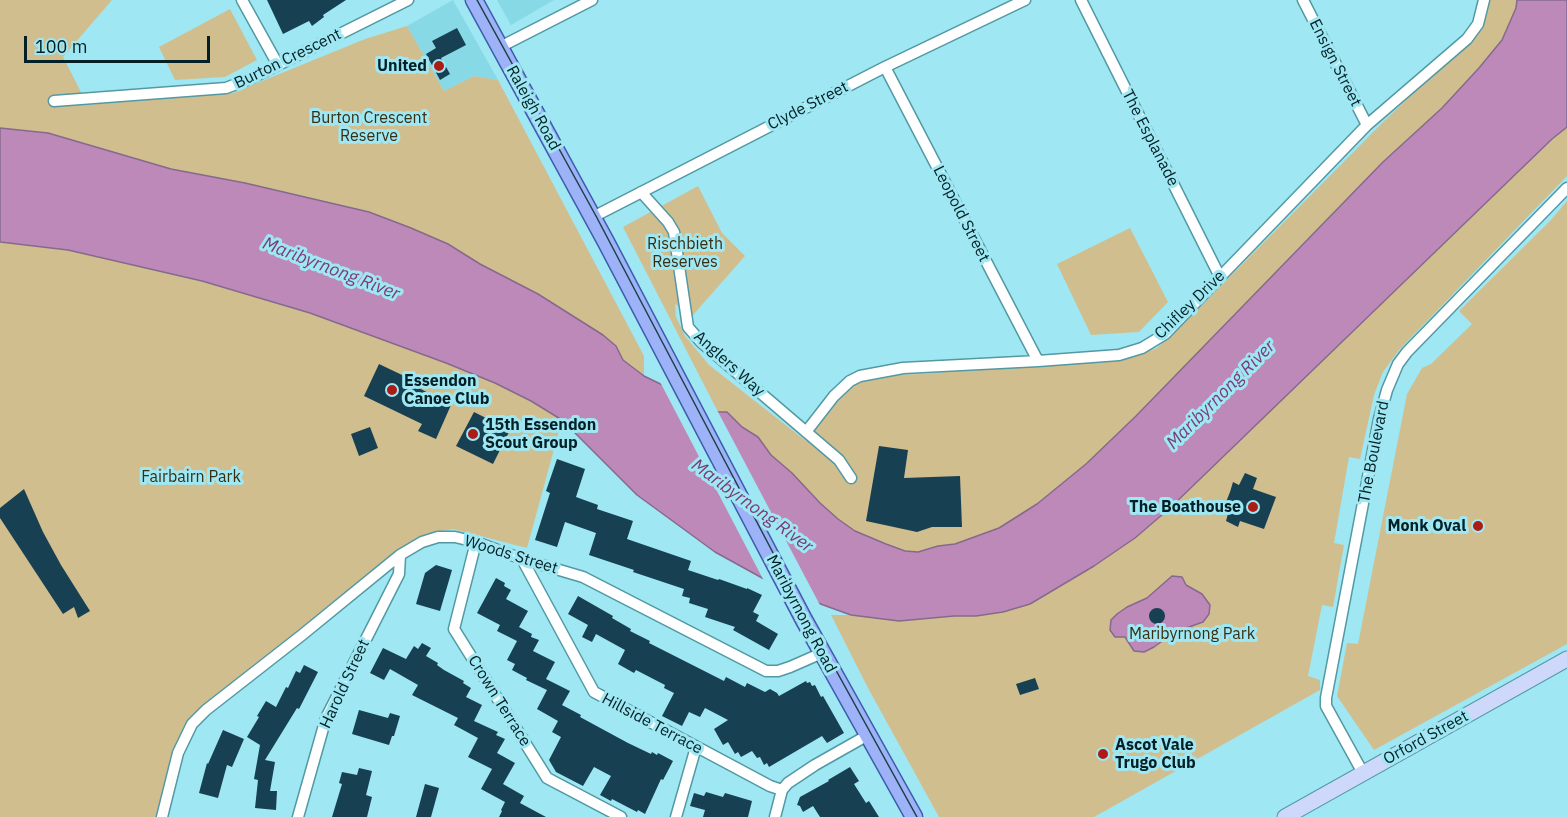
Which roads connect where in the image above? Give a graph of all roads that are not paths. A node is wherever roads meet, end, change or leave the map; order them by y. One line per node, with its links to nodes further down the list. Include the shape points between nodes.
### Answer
1 (242, 0): 10 (street)
2 (408, 0): 10 (street, Burton Crescent)
3 (474, 0): 9 (main road, Raleigh Road)
4 (592, 0): 9 (street)
5 (1026, 0): 11 (street, Clyde Street)
6 (1081, 0): 17 (street, The Esplanade)
7 (1303, 0): 13 (street, Ensign Street)
8 (1484, 0): 13 (street, Chifley Drive, via 1478,24 1467,39)
9 (500, 47): 16 (main road, Raleigh Road)
10 (278, 66): 12 (street, Burton Crescent, via 226,88)
11 (885, 67): 15 (street, Clyde Street); 18 (street, Leopold Street)
12 (54, 101)
13 (1367, 125): 17 (street, Chifley Drive)
14 (1567, 188): 28 (street, The Boulevard, via 1407,352 1386,390 1326,698 1326,706)
15 (641, 192): 16 (street, Clyde Street); 19 (street, Anglers Way, via 674,232 688,327 700,342)
16 (593, 217): 24 (main road, Maribyrnong Road)
17 (1220, 277): 18 (street, Chifley Drive, via 1165,334 1142,348 1119,355)
18 (1038, 361): 19 (street, Chifley Drive, via 903,368 860,376 834,396)
19 (806, 432): 20 (street, Anglers Way, via 838,460)
20 (851, 478)
21 (476, 542): 22 (street, Woods Street, via 438,537); 23 (street, Woods Street); 32 (street, Crown Terrace, via 453,629 547,778)
22 (400, 555): 30 (street, Woods Street, via 192,724 178,753); 31 (street, Harold Street, via 399,574 326,718)
23 (522, 559): 24 (street, Woods Street, via 583,577 766,671 778,671); 27 (street, Hillside Terrace, via 594,692)
24 (822, 653): 26 (main road, Maribyrnong Road)
25 (1567, 659): 28 (main road, Orford Street)
26 (868, 735): 29 (street, via 795,777); 35 (main road, Maribyrnong Road)
27 (696, 747): 29 (street, Hillside Terrace); 33 (street)
28 (1363, 774): 36 (main road, Orford Street)
29 (782, 790): 34 (street)
30 (162, 817)
31 (298, 817)
32 (621, 817)
33 (676, 817)
34 (775, 817)
35 (914, 817)
36 (1285, 817)

